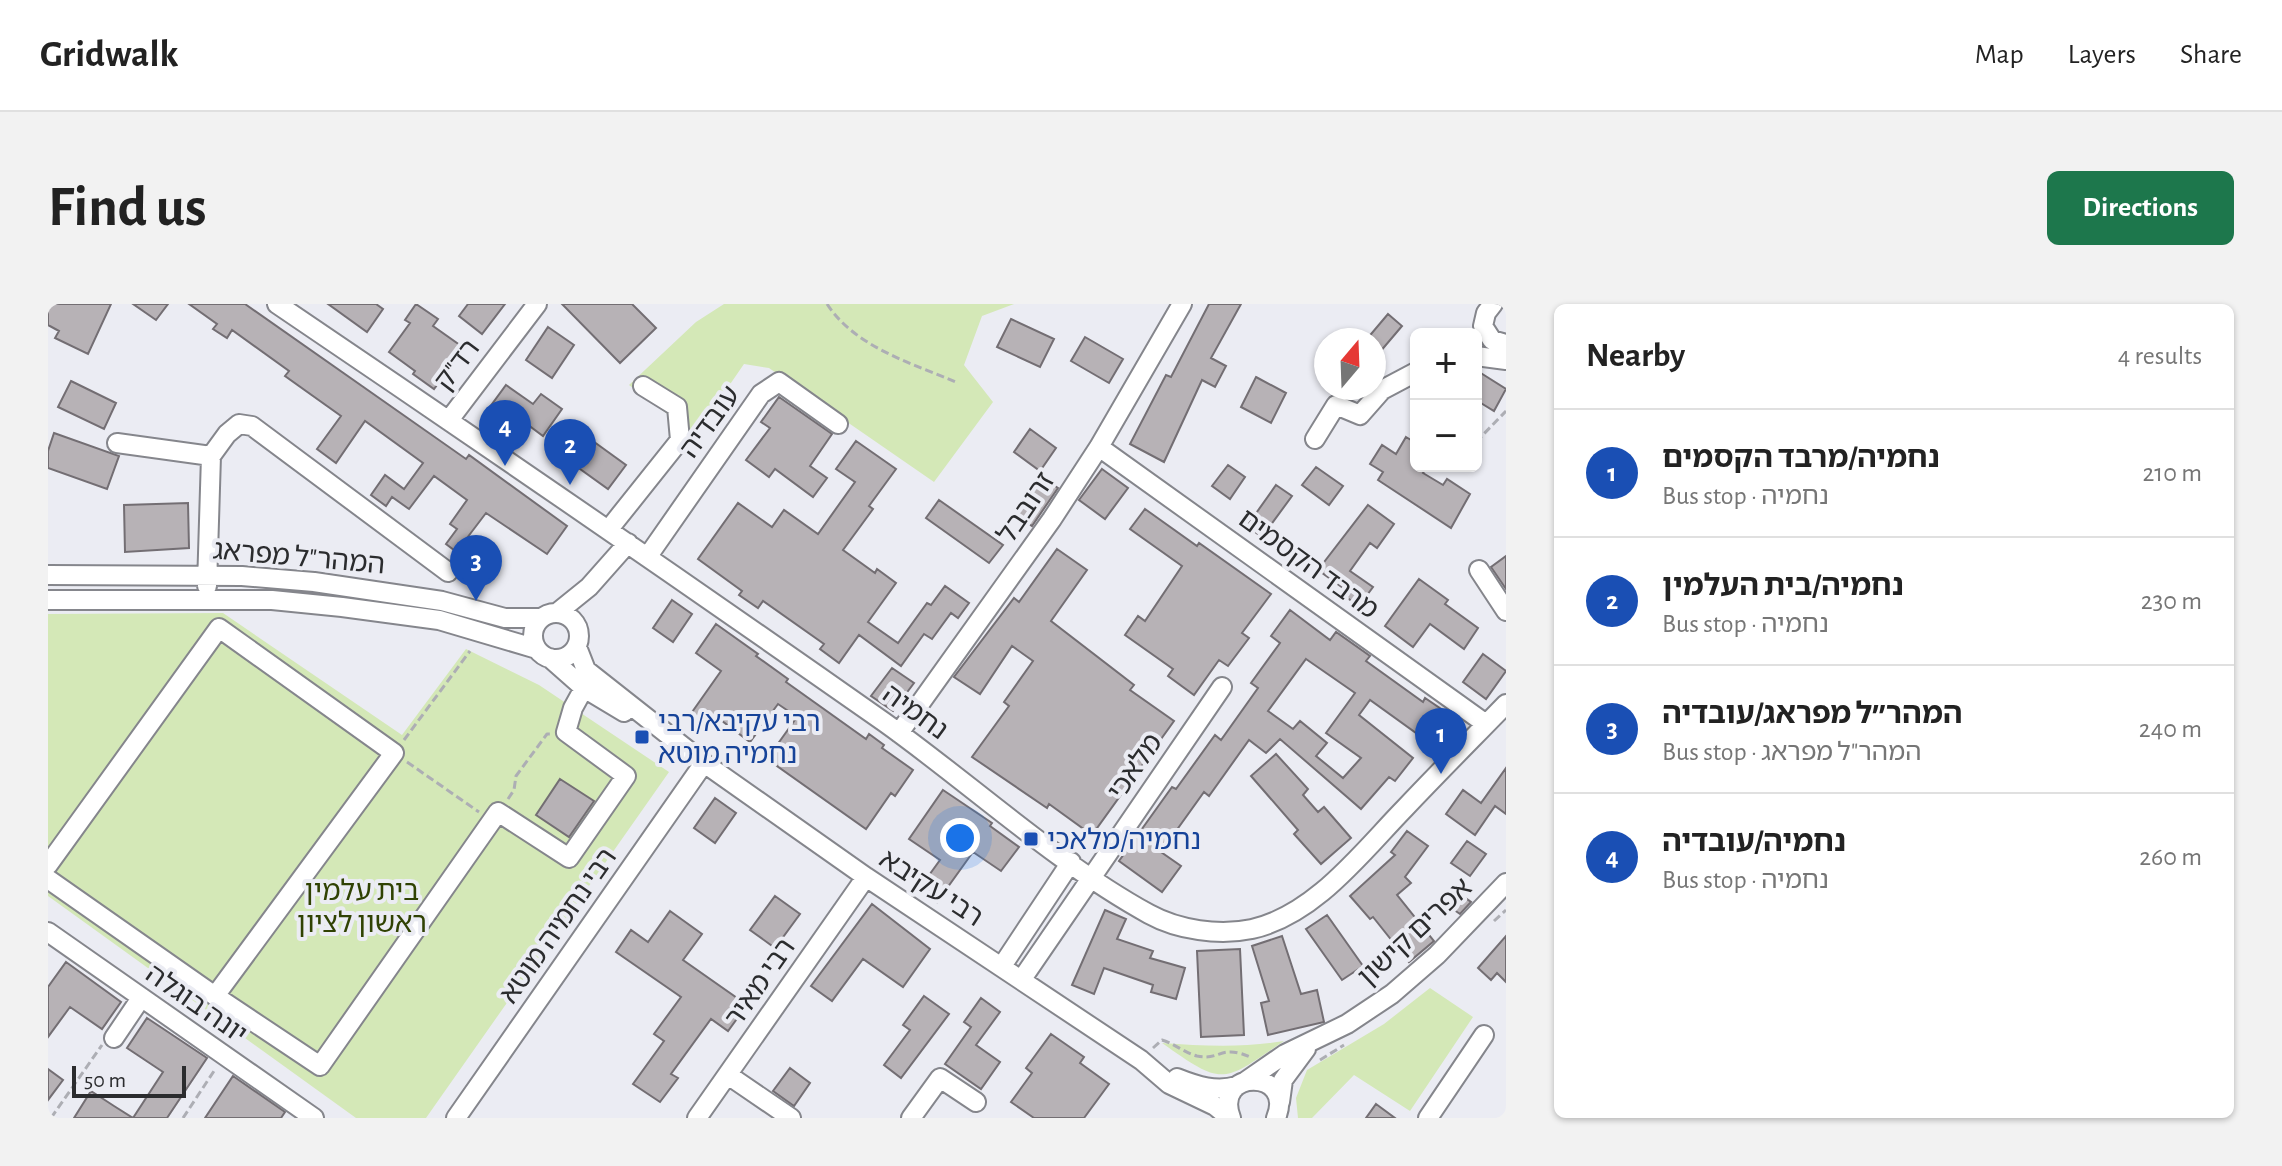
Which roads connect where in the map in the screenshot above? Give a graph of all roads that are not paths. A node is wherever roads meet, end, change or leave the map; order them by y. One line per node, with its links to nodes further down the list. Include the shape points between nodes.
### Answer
1 (277, 304): 10 (street, נחמיה)
2 (537, 304): 10 (street, רד"ק)
3 (1182, 304): 14 (street, זרובבל)
4 (1493, 304): 5 (street, via 1483,326 1492,340)
5 (1506, 344)
6 (1482, 357): 7 (street)
7 (1506, 360)
8 (1410, 375): 12 (street, via 1382,390 1360,415 1336,405)
9 (643, 386): 16 (street, via 677,407 680,440)
10 (449, 420): 16 (street, נחמיה)
11 (838, 424): 18 (street, עובדיה, via 779,382 761,394)
12 (1315, 439)
13 (117, 443): 15 (street)
14 (1099, 447): 34 (street, מרבד הקסמים); 35 (street, זרובבל)
15 (211, 456): 20 (street, via 239,424 252,426); 22 (street)
16 (609, 529): 17 (street, נחמיה)
17 (628, 543): 18 (street, נחמיה); 23 (street)
18 (648, 556): 35 (street, נחמיה)
19 (1479, 570): 26 (street)
20 (448, 572)
21 (48, 575): 22 (street, המהר"ל מפראג)
22 (207, 576): 25 (street); 27 (street, המהר"ל מפראג, via 314,582 442,601 505,618)
23 (589, 587): 27 (street); 28 (street)
24 (48, 600): 25 (street, המהר"ל מפראג)
25 (207, 600): 30 (street, המהר"ל מפראג, via 272,600 427,619)
26 (1506, 611)
27 (550, 615): 28 (street, via 568,615); 30 (street, via 533,634)
28 (577, 624): 29 (street)
29 (577, 647): 30 (street, via 566,657); 36 (street, via 586,670)
30 (543, 654): 32 (street, המהר"ל מפראג)
31 (1222, 687): 40 (street, מלאכי)
32 (584, 688): 36 (street, המהר"ל מפראג); 47 (street, via 566,732 626,776 569,858 495,817 320,1066)
33 (1506, 704): 34 (street, נחמיה)
34 (1486, 724): 40 (street, נחמיה, via 1318,894 1271,923 1228,932 1174,925)
35 (899, 733): 38 (street, נחמיה)
36 (685, 748): 37 (street, רבי עקיבא)
37 (704, 763): 41 (street, רבי עקיבא); 58 (street, רבי נחמיה מוטא)
38 (1071, 862): 40 (street, נחמיה); 45 (street)
39 (48, 865): 47 (street, via 219,628 394,753)
40 (1091, 876): 46 (street, מלאכי)
41 (866, 877): 45 (street, רבי עקיבא); 53 (street, רבי מאיר)
42 (48, 879): 47 (street)
43 (1506, 883): 51 (street, אפרים קישון, via 1400,987)
44 (48, 932): 48 (street, יונה בוגלה)
45 (1002, 966): 46 (street, רבי עקיבא)
46 (1022, 979): 52 (street, רבי עקיבא)
47 (215, 996)
48 (141, 998): 50 (street); 57 (street, יונה בוגלה)
49 (1484, 1035): 63 (street)
50 (108, 1041)
51 (1316, 1041): 54 (street, אפרים קישון); 56 (street, אפרים קישון, via 1286,1073)
52 (1146, 1064): 54 (street, רבי עקיבא, via 1202,1087); 62 (street, רבי עקיבא, via 1169,1084)
53 (728, 1075): 59 (street, רבי מאיר); 60 (street)
54 (1242, 1083): 56 (street, via 1266,1083 1275,1091); 62 (street, via 1228,1101)
55 (976, 1102): 61 (street, via 940,1078)
56 (1278, 1113)
57 (314, 1118)
58 (456, 1118)
59 (697, 1118)
60 (791, 1118)
61 (911, 1118)
62 (1231, 1118)
63 (1428, 1118)

